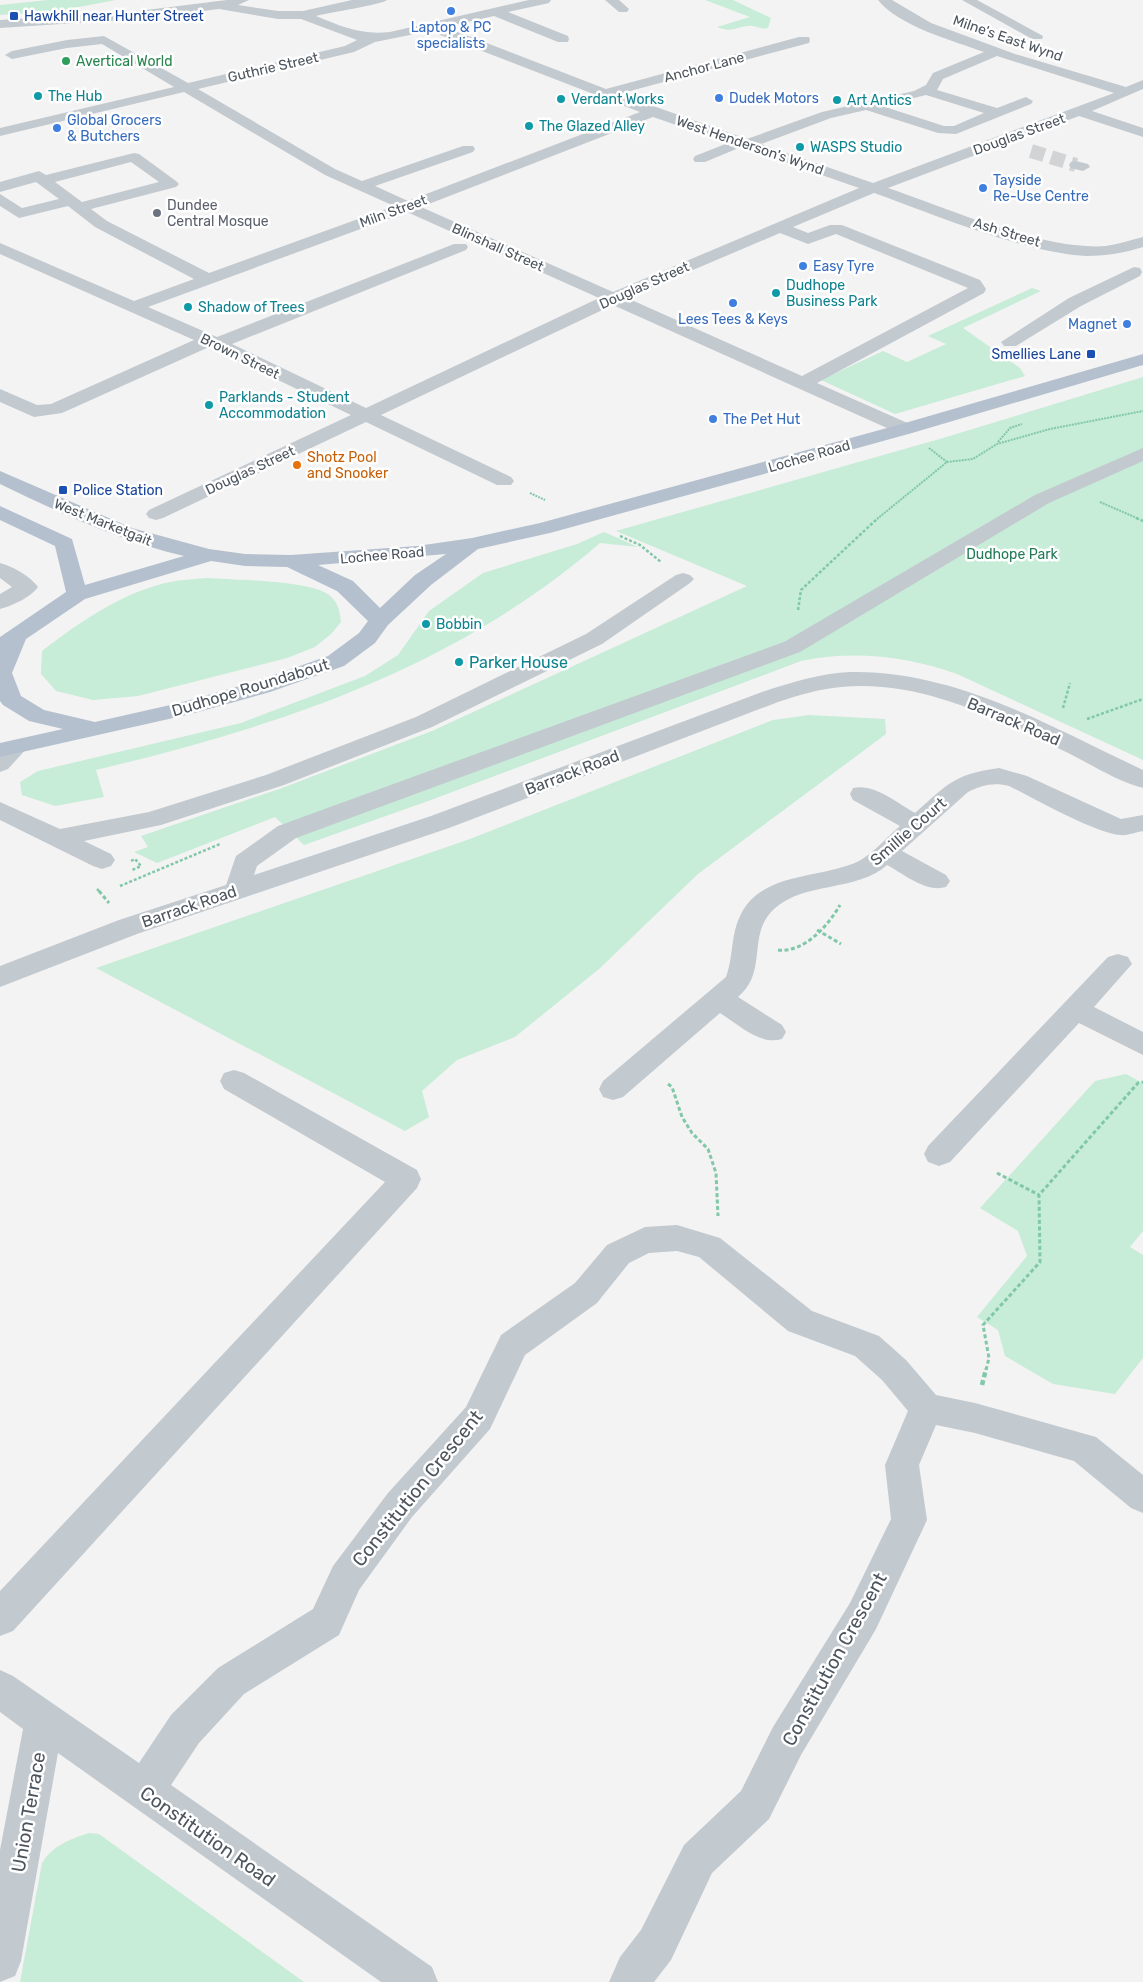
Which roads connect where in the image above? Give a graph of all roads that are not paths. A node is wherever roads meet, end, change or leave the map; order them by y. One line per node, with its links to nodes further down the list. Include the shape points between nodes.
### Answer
1 (150, 0): 15 (street, via 110,10)
2 (170, 0): 10 (street)
3 (243, 0): 11 (street)
4 (381, 0): 14 (street)
5 (545, 0): 13 (street, Guthrie Street)
6 (611, 0): 12 (street)
7 (884, 0): 22 (street, Milne's East Wynd, via 924,25)
8 (968, 0): 18 (street)
9 (282, 3): 14 (street)
10 (200, 6): 11 (street); 15 (street, via 138,15)
11 (221, 6): 14 (street, via 278,15)
12 (623, 8)
13 (494, 11): 17 (street, Guthrie Street); 20 (street)
14 (303, 15): 19 (street, via 354,36)
15 (24, 22): 16 (street)
16 (0, 24)
17 (430, 26): 19 (street, Guthrie Street); 27 (street, West Henderson's Wynd)
18 (1037, 36)
19 (372, 38): 24 (street, Guthrie Street, via 349,49)
20 (563, 39)
21 (804, 40): 27 (street, Anchor Lane)
22 (996, 52): 25 (street, Milne's East Wynd, via 1088,82); 26 (street, via 938,76)
23 (12, 55): 24 (street, Blinshall Street, via 104,40)
24 (184, 88): 33 (street, Guthrie Street); 44 (street, Blinshall Street, via 330,172)
25 (1136, 88): 32 (street, Douglas Street)
26 (926, 91): 29 (street, via 897,101); 31 (street)
27 (604, 94): 30 (street, West Henderson's Wynd)
28 (1026, 101): 31 (street)
29 (866, 106): 31 (street, via 943,130 956,130); 36 (street, via 827,115)
30 (653, 112): 36 (street, West Henderson's Wynd); 50 (street, Miln Street)
31 (998, 112)
32 (1079, 112): 34 (street); 35 (street, Douglas Street)
33 (0, 132)
34 (1143, 134)
35 (1001, 141): 38 (street); 46 (street, Douglas Street)
36 (745, 143): 41 (street); 46 (street, West Henderson's Wynd)
37 (116, 145): 40 (street)
38 (1024, 149)
39 (468, 150): 44 (street)
40 (134, 157): 42 (street); 47 (street, via 172,184)
41 (700, 159)
42 (90, 168): 43 (street); 47 (street)
43 (43, 180): 45 (street, via 39,176); 49 (street)
44 (361, 186): 50 (street, Blinshall Street)
45 (0, 187)
46 (873, 188): 51 (street, Douglas Street); 55 (street, Ash Street, via 994,230)
47 (126, 195): 49 (street)
48 (0, 199): 49 (street, via 20,213)
49 (75, 204): 57 (street, via 101,224)
50 (406, 207): 57 (street, Miln Street); 58 (street, Blinshall Street)
51 (778, 227): 58 (street, Douglas Street); 63 (street, via 808,239 836,228 974,284 978,289)
52 (1143, 242): 55 (street, Ash Street, via 1127,248)
53 (0, 248): 59 (street, Brown Street)
54 (460, 248): 60 (street)
55 (1091, 253): 56 (street)
56 (1138, 274): 61 (street, via 1075,302)
57 (207, 279): 59 (street, Miln Street)
58 (613, 298): 63 (street, Blinshall Street); 65 (street, Douglas Street)
59 (132, 307): 60 (street, Brown Street)
60 (212, 342): 64 (street, via 55,409 34,411); 65 (street, Brown Street)
61 (1010, 342)
62 (1143, 359): 66 (main road, Lochee Road)
63 (802, 384): 66 (street, Blinshall Street)
64 (0, 395)
65 (365, 416): 69 (street, Brown Street); 71 (street, Douglas Street)
66 (905, 429): 72 (main road, Lochee Road, via 593,516)
67 (1143, 454): 93 (street, via 1042,499 792,647 287,832 245,862)
68 (0, 477): 73 (main road, West Marketgait, via 120,532 166,547)
69 (504, 481)
70 (0, 512): 77 (main road, West Marketgait, via 65,543)
71 (156, 514)
72 (472, 544): 74 (main road, Lochee Road, via 389,555); 79 (main road, Lochee Road, via 423,580)
73 (210, 555): 74 (main road, Dudhope Roundabout); 77 (main road, Dudhope Roundabout)
74 (291, 562): 79 (main road, Dudhope Roundabout, via 345,586)
75 (0, 568): 78 (street, via 27,587)
76 (683, 579): 89 (street, via 594,639 424,722 275,780 152,819)
77 (77, 594): 80 (main road, Dudhope Roundabout)
78 (0, 603)
79 (380, 620): 81 (main road, Dudhope Roundabout, via 367,638 336,662 183,709)
80 (7, 643): 81 (main road, Dudhope Roundabout, via 1,672 11,700 37,716)
81 (95, 728): 82 (main road)
82 (8, 748): 83 (street)
83 (0, 764)
84 (1143, 780): 93 (street, Barrack Road, via 982,705 892,681 851,679 808,685 770,697 440,822)
85 (862, 794): 88 (street)
86 (0, 810): 89 (street)
87 (1143, 823): 88 (street, Smillie Court, via 1120,827 1018,781 999,776 975,779 959,787)
88 (916, 824): 90 (street, Smillie Court)
89 (57, 838): 91 (street)
90 (884, 853): 92 (street); 96 (street, Smillie Court, via 870,866 854,873 799,884 775,896 757,911 747,929 744,967 738,982)
91 (102, 860)
92 (937, 881)
93 (237, 890): 95 (street, Barrack Road, via 128,927)
94 (1118, 964): 97 (street)
95 (0, 977)
96 (720, 999): 98 (street); 101 (street, Smillie Court)
97 (1075, 1010): 99 (street); 102 (street)
98 (772, 1032)
99 (1143, 1045)
100 (234, 1081): 105 (street, via 406,1179)
101 (613, 1089)
102 (939, 1154)
103 (926, 1408): 104 (street, via 1084,1448); 108 (street, Constitution Crescent, via 894,1370 867,1346 800,1321 710,1247 677,1238 638,1243 618,1254 586,1293 513,1344 478,1418 400,1505 346,1578 326,1622 231,1681 185,1729); 111 (street, Constitution Crescent, via 902,1465 908,1520 863,1616 788,1741 755,1805 698,1859 656,1945)
104 (1143, 1497)
105 (0, 1618)
106 (0, 1689): 107 (street, Constitution Road)
107 (44, 1721): 108 (street, Constitution Road); 109 (street, Union Terrace)
108 (144, 1791): 110 (street, Constitution Road)
109 (0, 1961)
110 (417, 1982)
111 (630, 1982)

